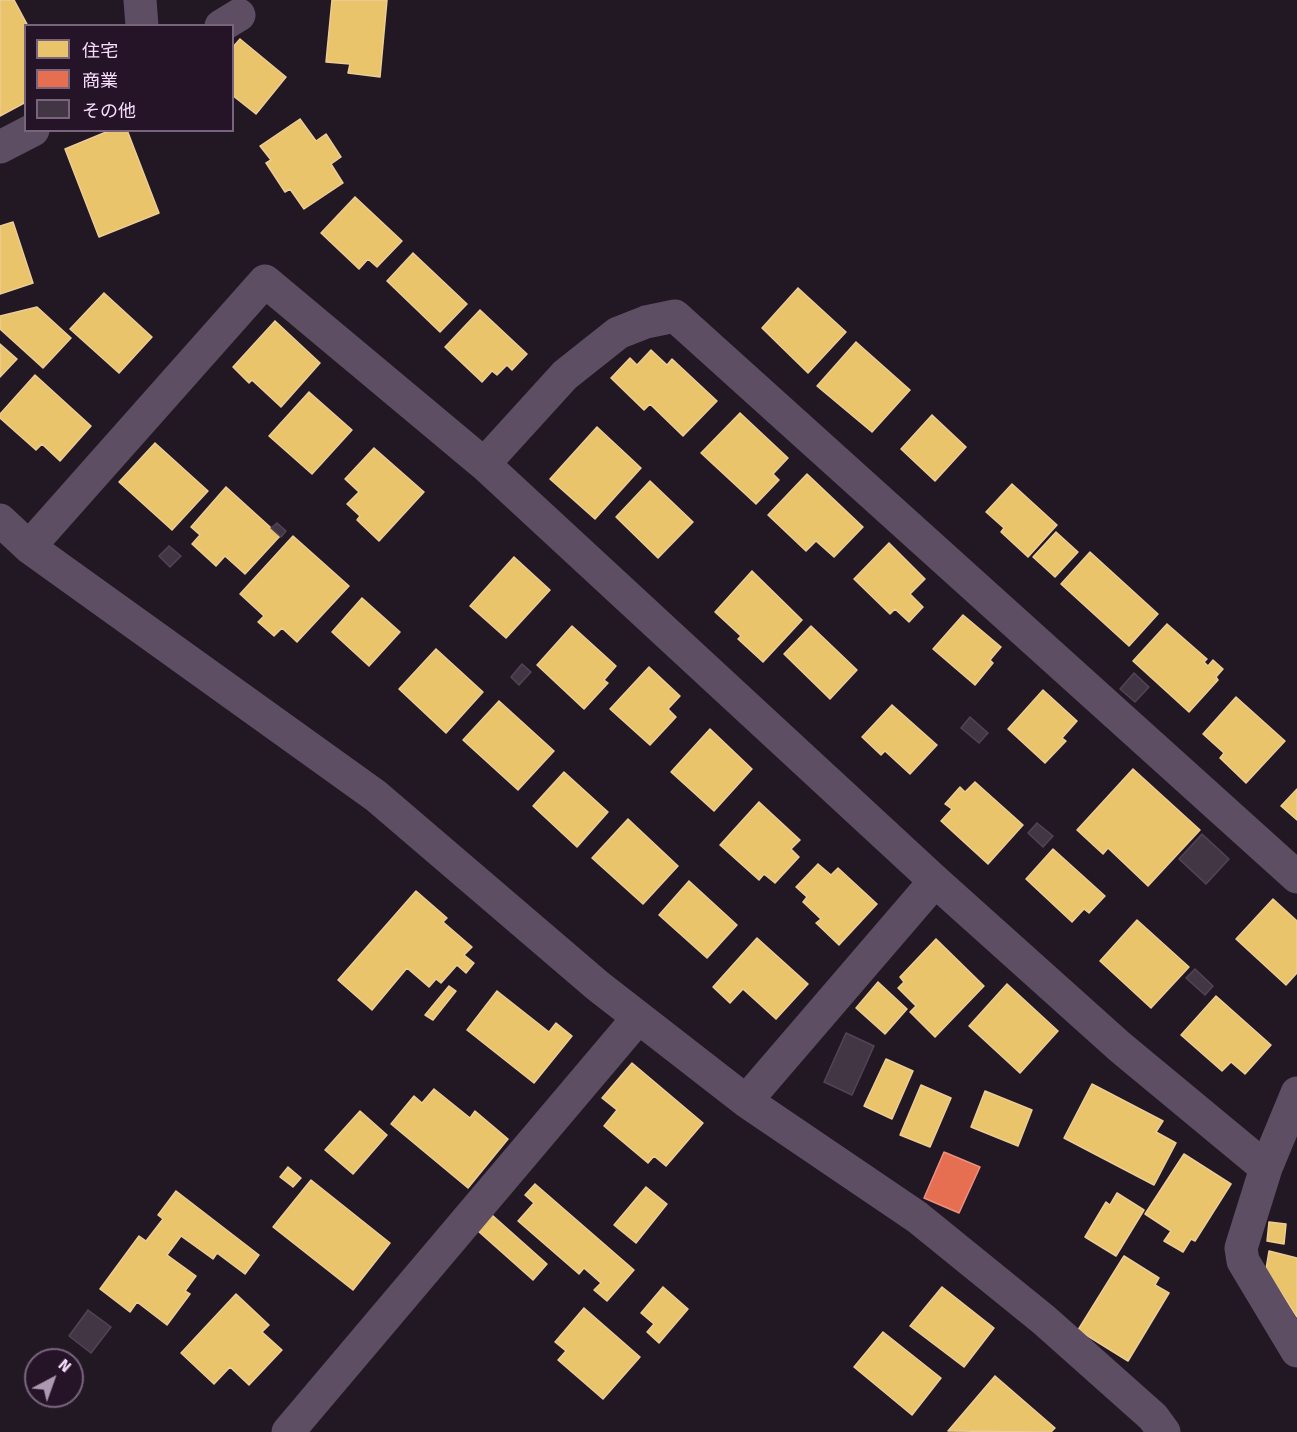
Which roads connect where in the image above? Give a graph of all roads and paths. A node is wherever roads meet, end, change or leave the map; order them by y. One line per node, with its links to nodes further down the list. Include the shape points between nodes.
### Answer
1 (140, 0): 2 (street)
2 (142, 24)
3 (29, 132): 4 (street)
4 (0, 147)
5 (484, 464): 7 (street, via 265,281); 8 (street, via 565,375 618,333 675,316); 9 (street)
6 (0, 520): 7 (street)
7 (29, 547): 10 (street, via 376,796)
8 (1297, 877)
9 (935, 881): 12 (street); 13 (street, via 1120,1047)
10 (638, 1018): 12 (street); 15 (street)
11 (1297, 1094): 13 (street)
12 (746, 1101): 16 (street, via 917,1217 1044,1320 1153,1417)
13 (1266, 1168): 14 (street, via 1242,1248 1243,1261)
14 (1297, 1351)
15 (288, 1432)
16 (1164, 1432)

